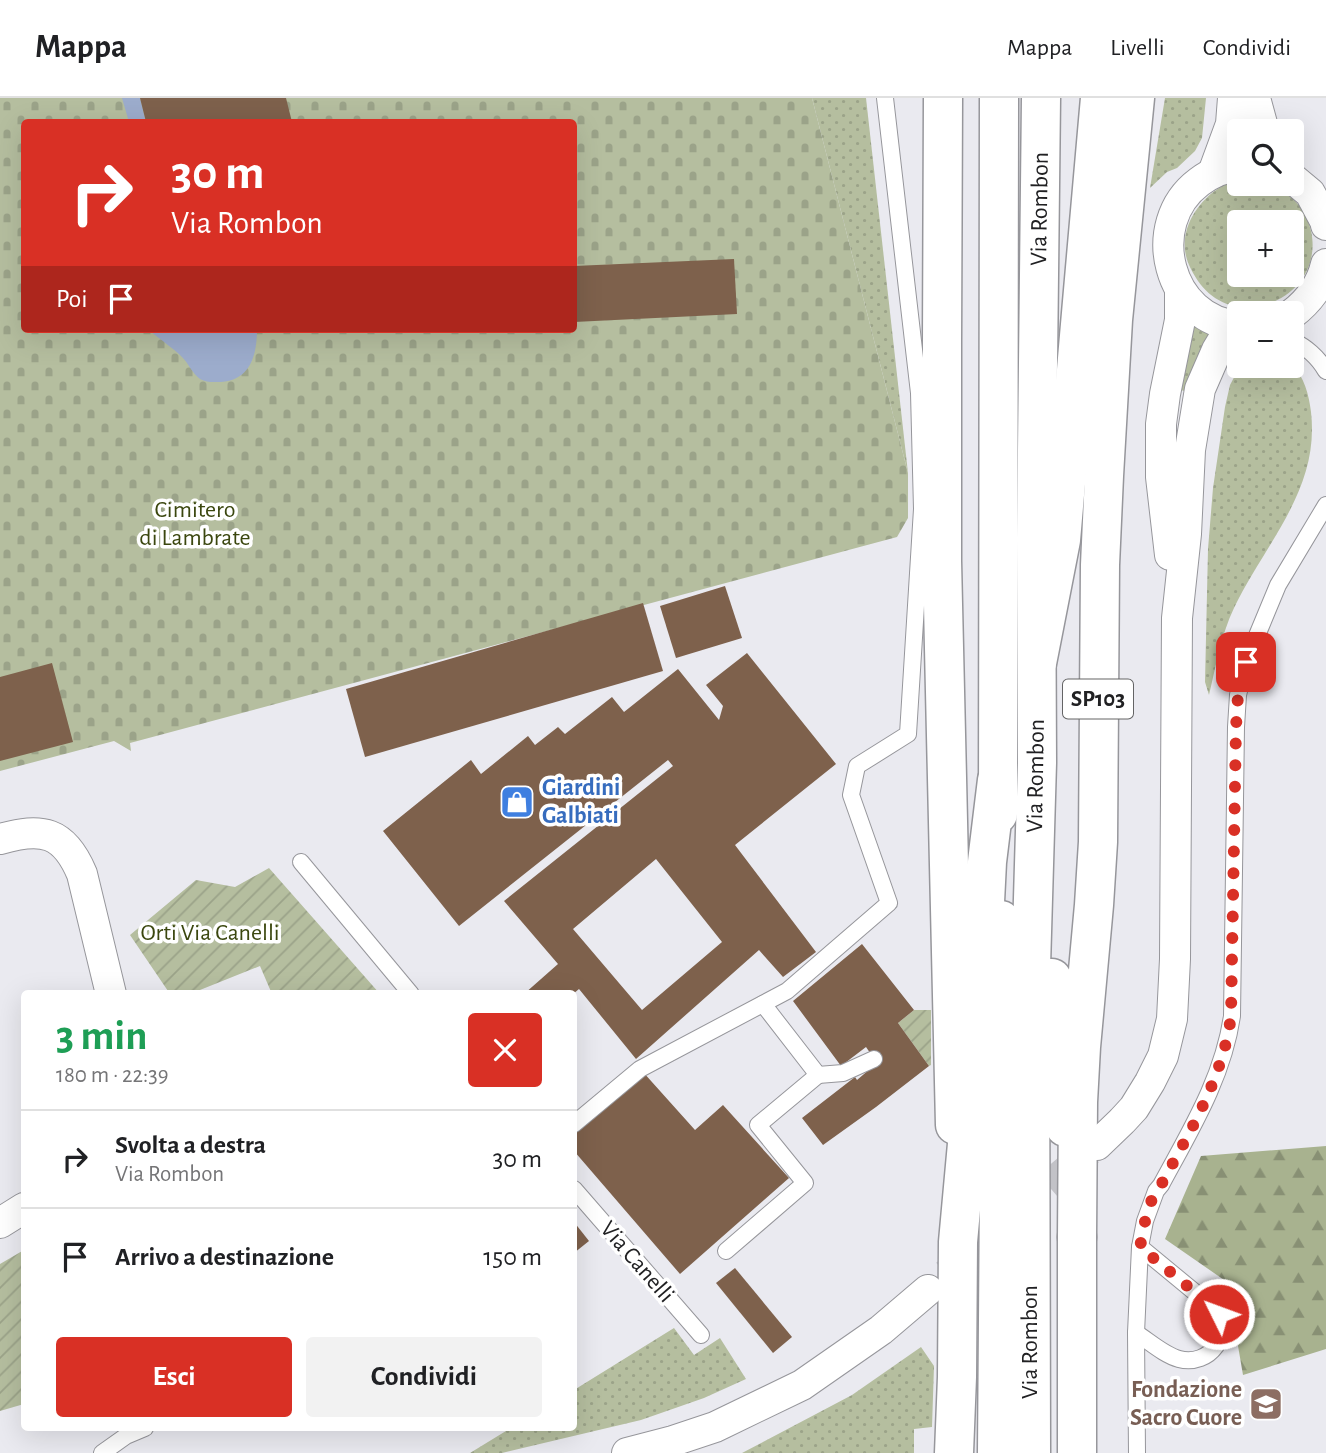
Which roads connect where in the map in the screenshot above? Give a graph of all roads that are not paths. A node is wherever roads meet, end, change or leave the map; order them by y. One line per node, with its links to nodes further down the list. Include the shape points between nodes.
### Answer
1 (885, 98): 28 (lane, via 919,393 922,509 908,734 857,766 851,795 889,903 787,991)
2 (999, 98): 23 (main road, Via Rombon)
3 (1041, 98): 21 (main road, Via Rombon)
4 (1233, 98): 9 (street, via 1222,154)
5 (1255, 98): 8 (street)
6 (1126, 99): 21 (main road, SP103, via 1061,541); 36 (main road, SP103, via 1129,162 1104,476 1098,842 1078,1088)
7 (944, 102): 37 (main road, via 942,561)
8 (1261, 119)
9 (1226, 169): 13 (street, via 1193,187 1177,207 1168,257)
10 (1304, 186): 11 (street)
11 (1326, 225)
12 (1324, 283): 14 (street)
13 (1180, 290): 15 (street, via 1205,314); 20 (street, via 1180,320 1165,394 1160,451)
14 (1304, 303)
15 (1227, 323)
16 (1227, 339): 20 (street, via 1210,364 1189,450)
17 (1304, 347): 18 (lane)
18 (1326, 371)
19 (1326, 505): 38 (lane, via 1278,585 1246,662 1236,727 1229,1035 1203,1107 1156,1191)
20 (1177, 618): 32 (street, via 1172,1020 1163,1056 1150,1082 1134,1108)
21 (1037, 663): 22 (main road, Via Rombon)
22 (1037, 763): 36 (main road, via 1063,1113); 50 (main road, Via Rombon, via 1030,1000)
23 (997, 779): 37 (main road, via 986,862 980,1002); 49 (main road, Via Rombon, via 1001,919)
24 (0, 839): 26 (street, via 24,832 44,833 75,856)
25 (302, 862): 27 (lane)
26 (110, 990)
27 (408, 990)
28 (763, 1004): 30 (lane); 31 (lane, via 640,1069)
29 (874, 1059): 30 (lane, via 843,1073)
30 (818, 1075): 39 (lane, via 758,1125 805,1183)
31 (577, 1122)
32 (1097, 1144)
33 (577, 1192): 42 (lane, Via Canelli)
34 (21, 1210): 35 (street)
35 (0, 1223)
36 (1077, 1237): 51 (main road)
37 (958, 1242): 43 (main road)
38 (1140, 1247): 41 (lane); 41 (lane, via 1214,1308 1222,1328 1215,1348 1191,1360 1172,1356)
39 (726, 1251)
40 (928, 1290): 46 (street, via 802,1385 715,1427)
41 (1136, 1333): 52 (lane)
42 (701, 1335)
43 (957, 1377): 47 (main road); 48 (main road)
44 (138, 1431): 45 (lane)
45 (102, 1453)
46 (627, 1453)
47 (954, 1453)
48 (963, 1453)
49 (997, 1453)
50 (1031, 1453)
51 (1077, 1453)
52 (1137, 1453)

